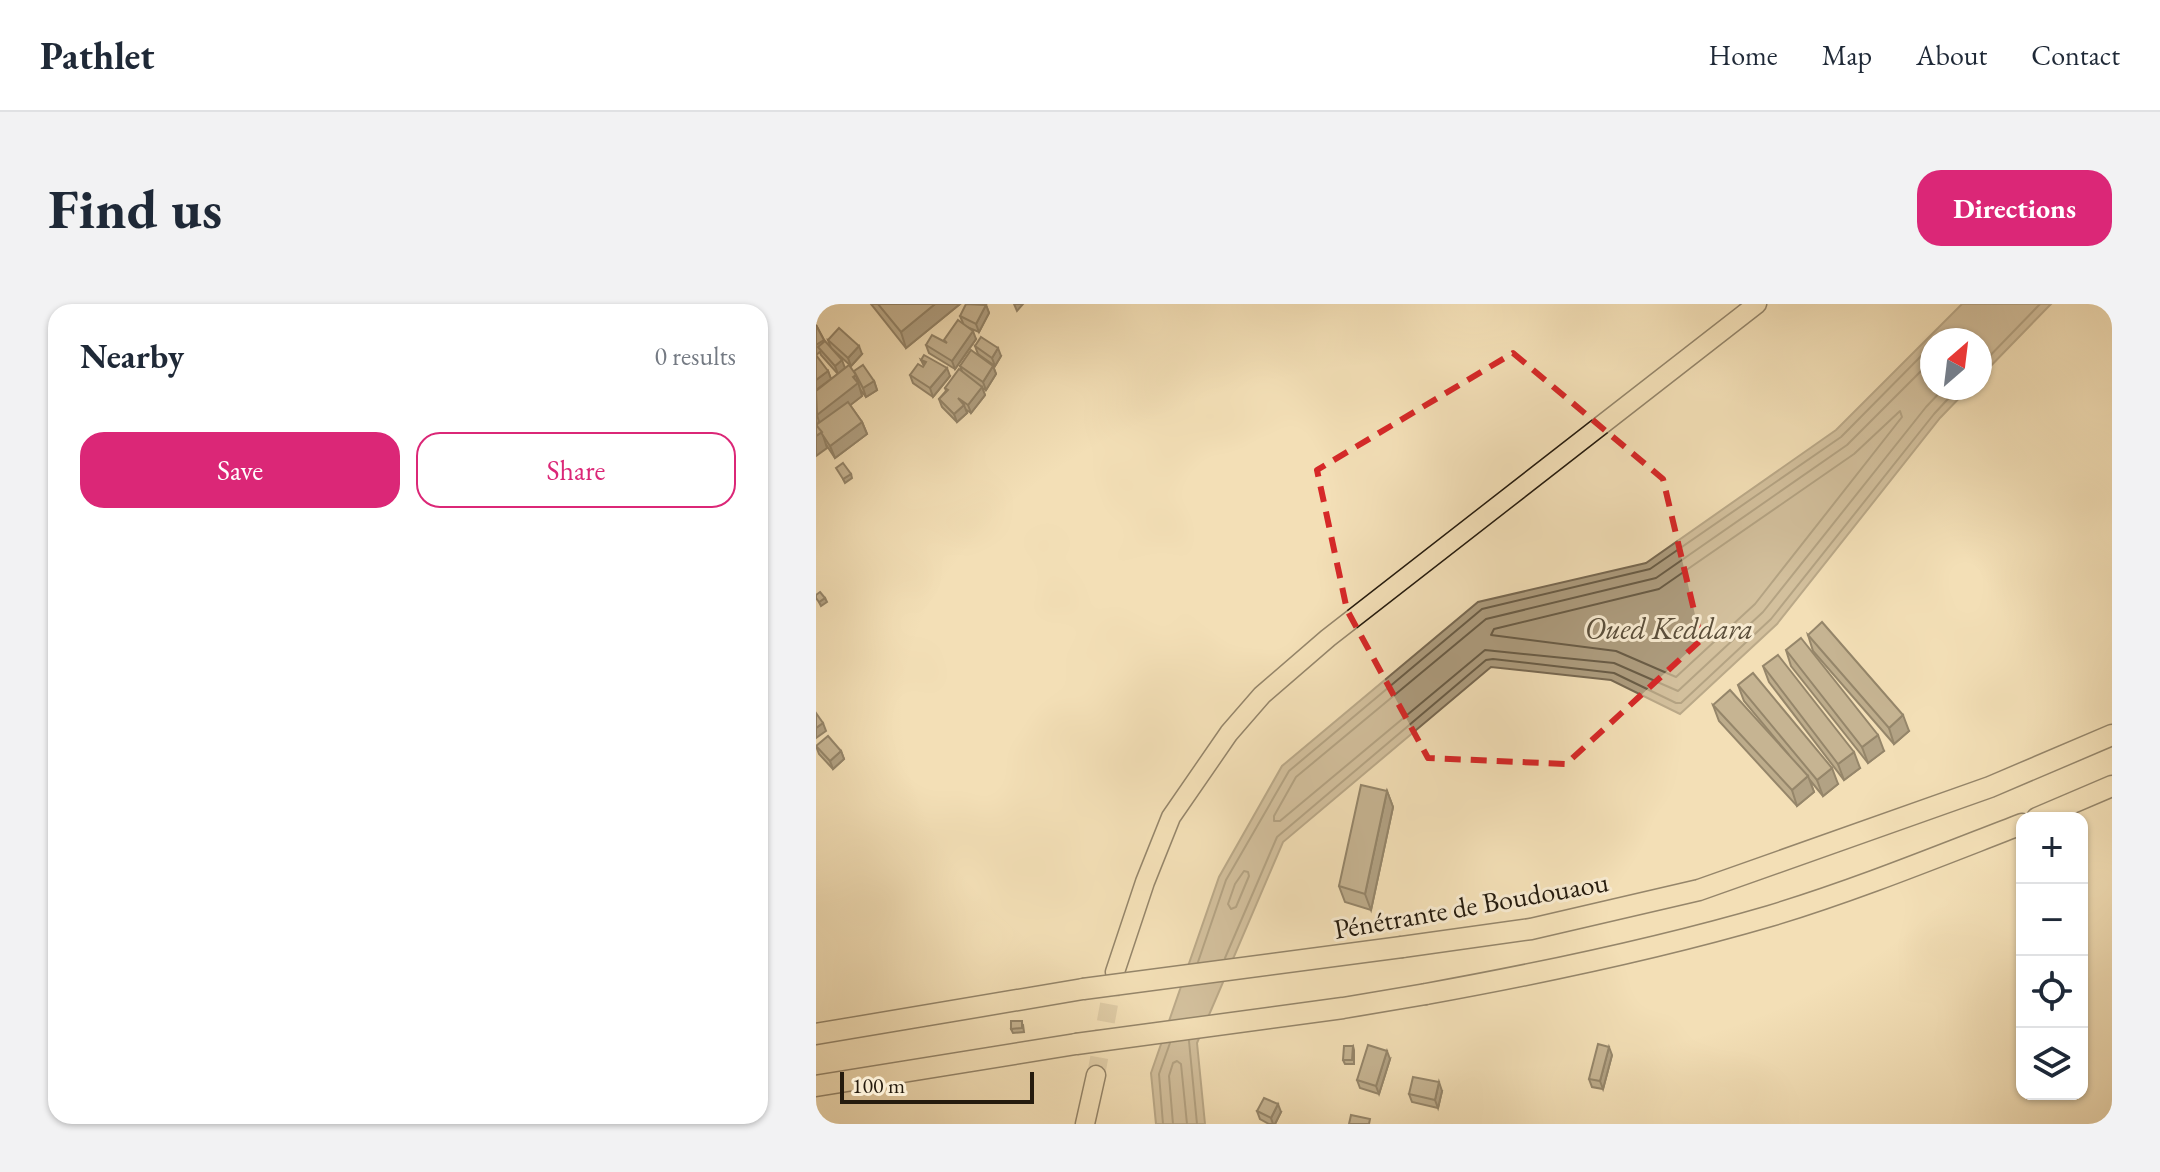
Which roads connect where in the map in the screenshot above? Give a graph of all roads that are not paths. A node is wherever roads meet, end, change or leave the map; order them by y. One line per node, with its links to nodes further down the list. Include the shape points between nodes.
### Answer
1 (1757, 304): 6 (main road, via 1262,695 1171,817)
2 (2112, 735): 7 (highway, Pénétrante de Boudouaou, bridge, via 1990,787 1699,890 1531,929 1083,989)
3 (2112, 786): 4 (highway)
4 (2051, 812)
5 (2016, 826): 9 (highway, bridge, via 1774,915 1536,974)
6 (1115, 972)
7 (816, 1034)
8 (1096, 1075): 10 (main road)
9 (816, 1086)
10 (1085, 1124)

